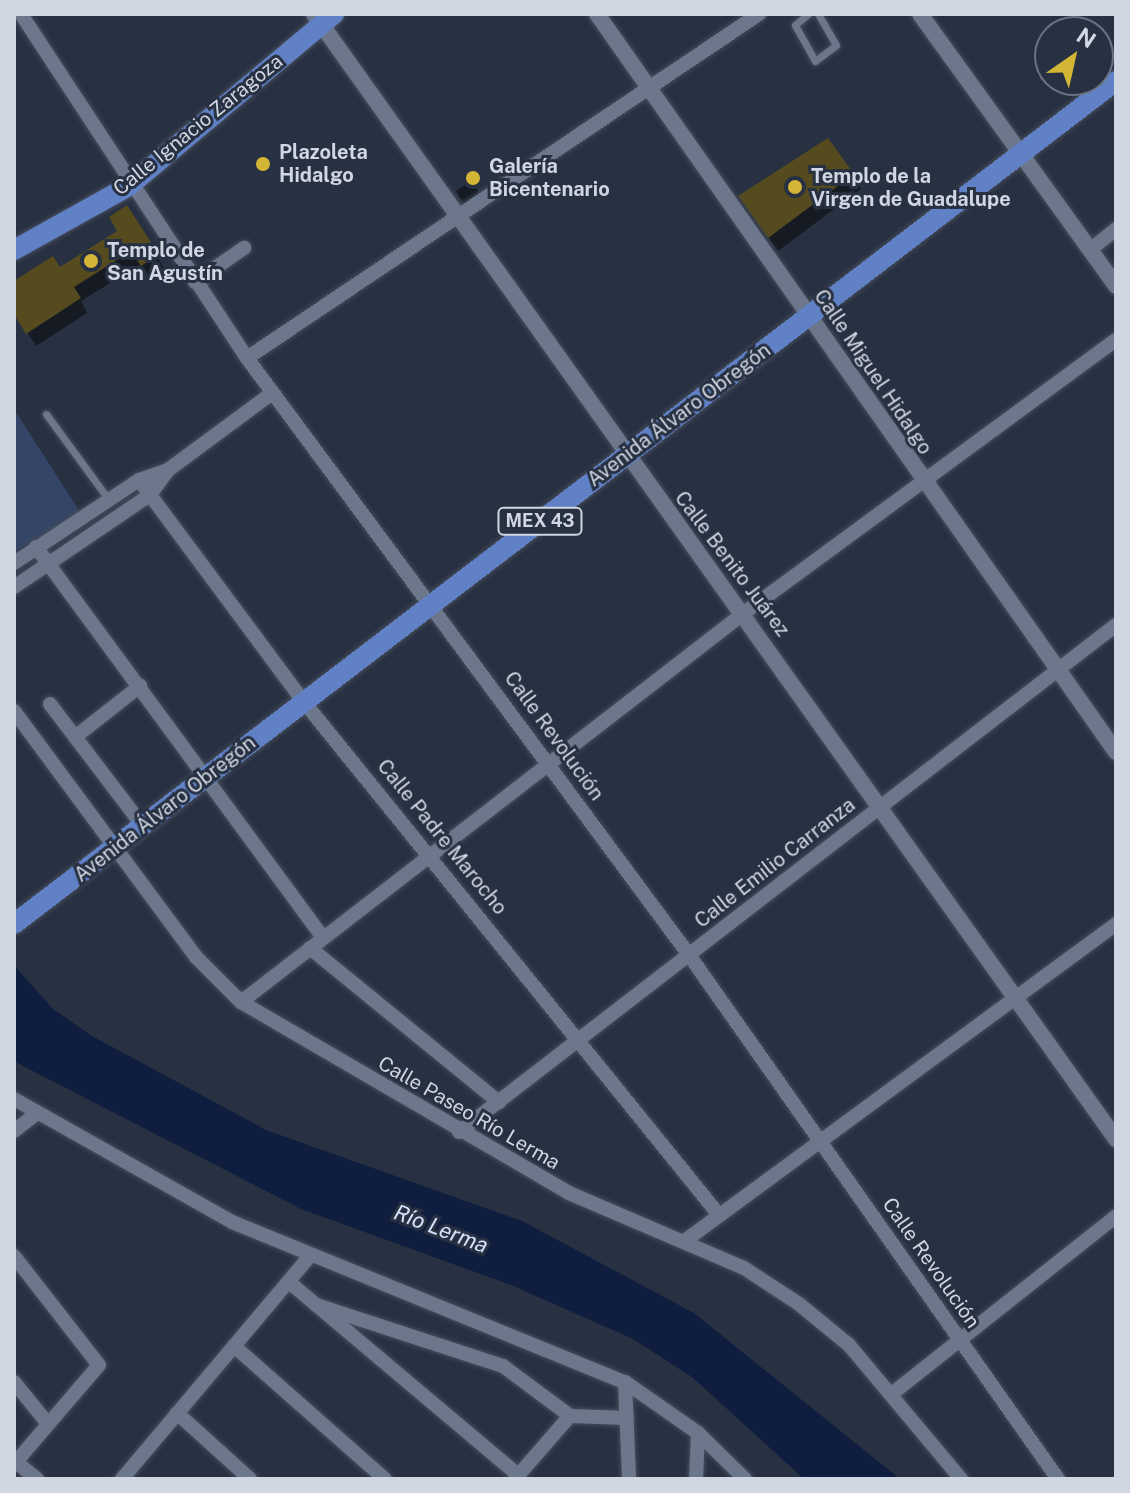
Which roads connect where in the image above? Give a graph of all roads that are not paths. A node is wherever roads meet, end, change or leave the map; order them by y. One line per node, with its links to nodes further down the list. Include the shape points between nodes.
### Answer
1 (21, 14): 11 (street, Calle Revolución)
2 (597, 14): 9 (street, Calle Miguel Hidalgo)
3 (759, 14): 9 (street)
4 (808, 14): 5 (lane, via 795,25 815,61 836,45)
5 (818, 14)
6 (920, 14): 10 (street)
7 (323, 17): 11 (main road, Calle Ignacio Zaragoza); 12 (street, Calle Benito Juárez)
8 (1116, 81): 10 (main road, Avenida Álvaro Obregón / MEX 43)
9 (648, 88): 12 (street); 19 (street, Calle Miguel Hidalgo)
10 (1019, 154): 16 (street); 19 (main road, Avenida Álvaro Obregón / MEX 43)
11 (129, 186): 15 (main road, Calle Ignacio Zaragoza); 17 (street, Calle Revolución)
12 (455, 216): 21 (street); 24 (street, Calle Benito Juárez)
13 (1116, 229): 16 (street)
14 (244, 248): 17 (street)
15 (14, 250)
16 (1090, 250): 18 (street)
17 (195, 282): 21 (street, Calle Revolución)
18 (1116, 286)
19 (812, 313): 24 (main road, Avenida Álvaro Obregón / MEX 43); 27 (street, Calle Miguel Hidalgo)
20 (1116, 340): 27 (street)
21 (247, 358): 22 (street, Calle Revolución)
22 (272, 393): 25 (street); 34 (street, Calle Revolución)
23 (46, 414): 29 (lane)
24 (626, 456): 34 (main road, Avenida Álvaro Obregón / MEX 43); 35 (street, Calle Benito Juárez)
25 (168, 470): 26 (street); 28 (street)
26 (139, 480): 28 (street, Calle Padre Marocho); 29 (street)
27 (923, 481): 35 (street); 37 (street, Calle Miguel Hidalgo)
28 (150, 495): 32 (street); 39 (street, Calle Padre Marocho)
29 (109, 500): 30 (street)
30 (36, 547): 31 (street); 32 (street)
31 (14, 563)
32 (48, 564): 33 (street); 38 (street)
33 (14, 587)
34 (433, 603): 39 (main road, Avenida Álvaro Obregón / MEX 43); 44 (street, Calle Revolución)
35 (744, 613): 44 (street); 46 (street, Calle Benito Juárez)
36 (1116, 625): 37 (street, Calle Emilio Carranza)
37 (1057, 670): 43 (street, Calle Miguel Hidalgo); 46 (street, Calle Emilio Carranza)
38 (140, 686): 42 (street); 45 (street)
39 (304, 702): 45 (main road, Avenida Álvaro Obregón / MEX 43); 49 (street, Calle Padre Marocho)
40 (50, 704): 42 (street)
41 (14, 711): 48 (street, Calle Paseo Río Lerma)
42 (75, 737): 47 (street)
43 (1116, 752)
44 (549, 763): 49 (street); 54 (street, Calle Revolución)
45 (208, 776): 47 (main road, Avenida Álvaro Obregón / MEX 43); 52 (street)
46 (883, 805): 54 (street, Calle Emilio Carranza); 55 (street, Calle Benito Juárez)
47 (143, 826): 48 (main road, Avenida Álvaro Obregón / MEX 43)
48 (113, 849): 50 (main road, Avenida Álvaro Obregón / MEX 43); 56 (street, Calle Paseo Río Lerma)
49 (431, 854): 52 (street); 57 (street, Calle Padre Marocho)
50 (14, 924)
51 (1116, 924): 55 (street)
52 (323, 938): 53 (street)
53 (310, 948): 56 (street); 59 (street)
54 (689, 955): 57 (street, Calle Emilio Carranza); 64 (street, Calle Revolución)
55 (1017, 997): 63 (street, Calle Benito Juárez); 64 (street)
56 (241, 1002): 62 (street, Calle Paseo Río Lerma)
57 (580, 1039): 59 (street, Calle Emilio Carranza); 65 (street, Calle Padre Marocho)
58 (14, 1099): 60 (street)
59 (499, 1102): 62 (street, Calle Emilio Carranza)
60 (37, 1113): 61 (street); 69 (street, via 165,1189)
61 (14, 1131)
62 (459, 1132): 67 (street, Calle Paseo Río Lerma, via 569,1193)
63 (1116, 1139)
64 (820, 1141): 65 (street); 72 (street, Calle Revolución)
65 (719, 1215): 67 (street)
66 (1116, 1216): 72 (street)
67 (686, 1240): 76 (street, Calle Paseo Río Lerma, via 799,1304)
68 (14, 1256): 80 (street, via 99,1365)
69 (310, 1256): 70 (street); 75 (street)
70 (289, 1282): 71 (street); 73 (street)
71 (316, 1305): 78 (street, via 503,1366); 83 (street)
72 (959, 1338): 76 (street); 92 (street, Calle Revolución)
73 (234, 1346): 77 (street); 87 (street)
74 (14, 1382): 80 (street)
75 (625, 1382): 79 (street); 81 (street)
76 (893, 1393): 91 (street, Calle Paseo Río Lerma)
77 (177, 1413): 85 (street); 86 (street)
78 (570, 1416): 79 (street); 83 (street)
79 (627, 1418): 88 (street)
80 (48, 1424): 82 (street)
81 (698, 1433): 89 (street); 90 (street)
82 (15, 1463): 84 (street)
83 (517, 1477)
84 (37, 1479)
85 (122, 1479)
86 (250, 1479)
87 (385, 1479)
88 (629, 1479)
89 (696, 1479)
90 (745, 1479)
91 (961, 1479)
92 (1058, 1479)

